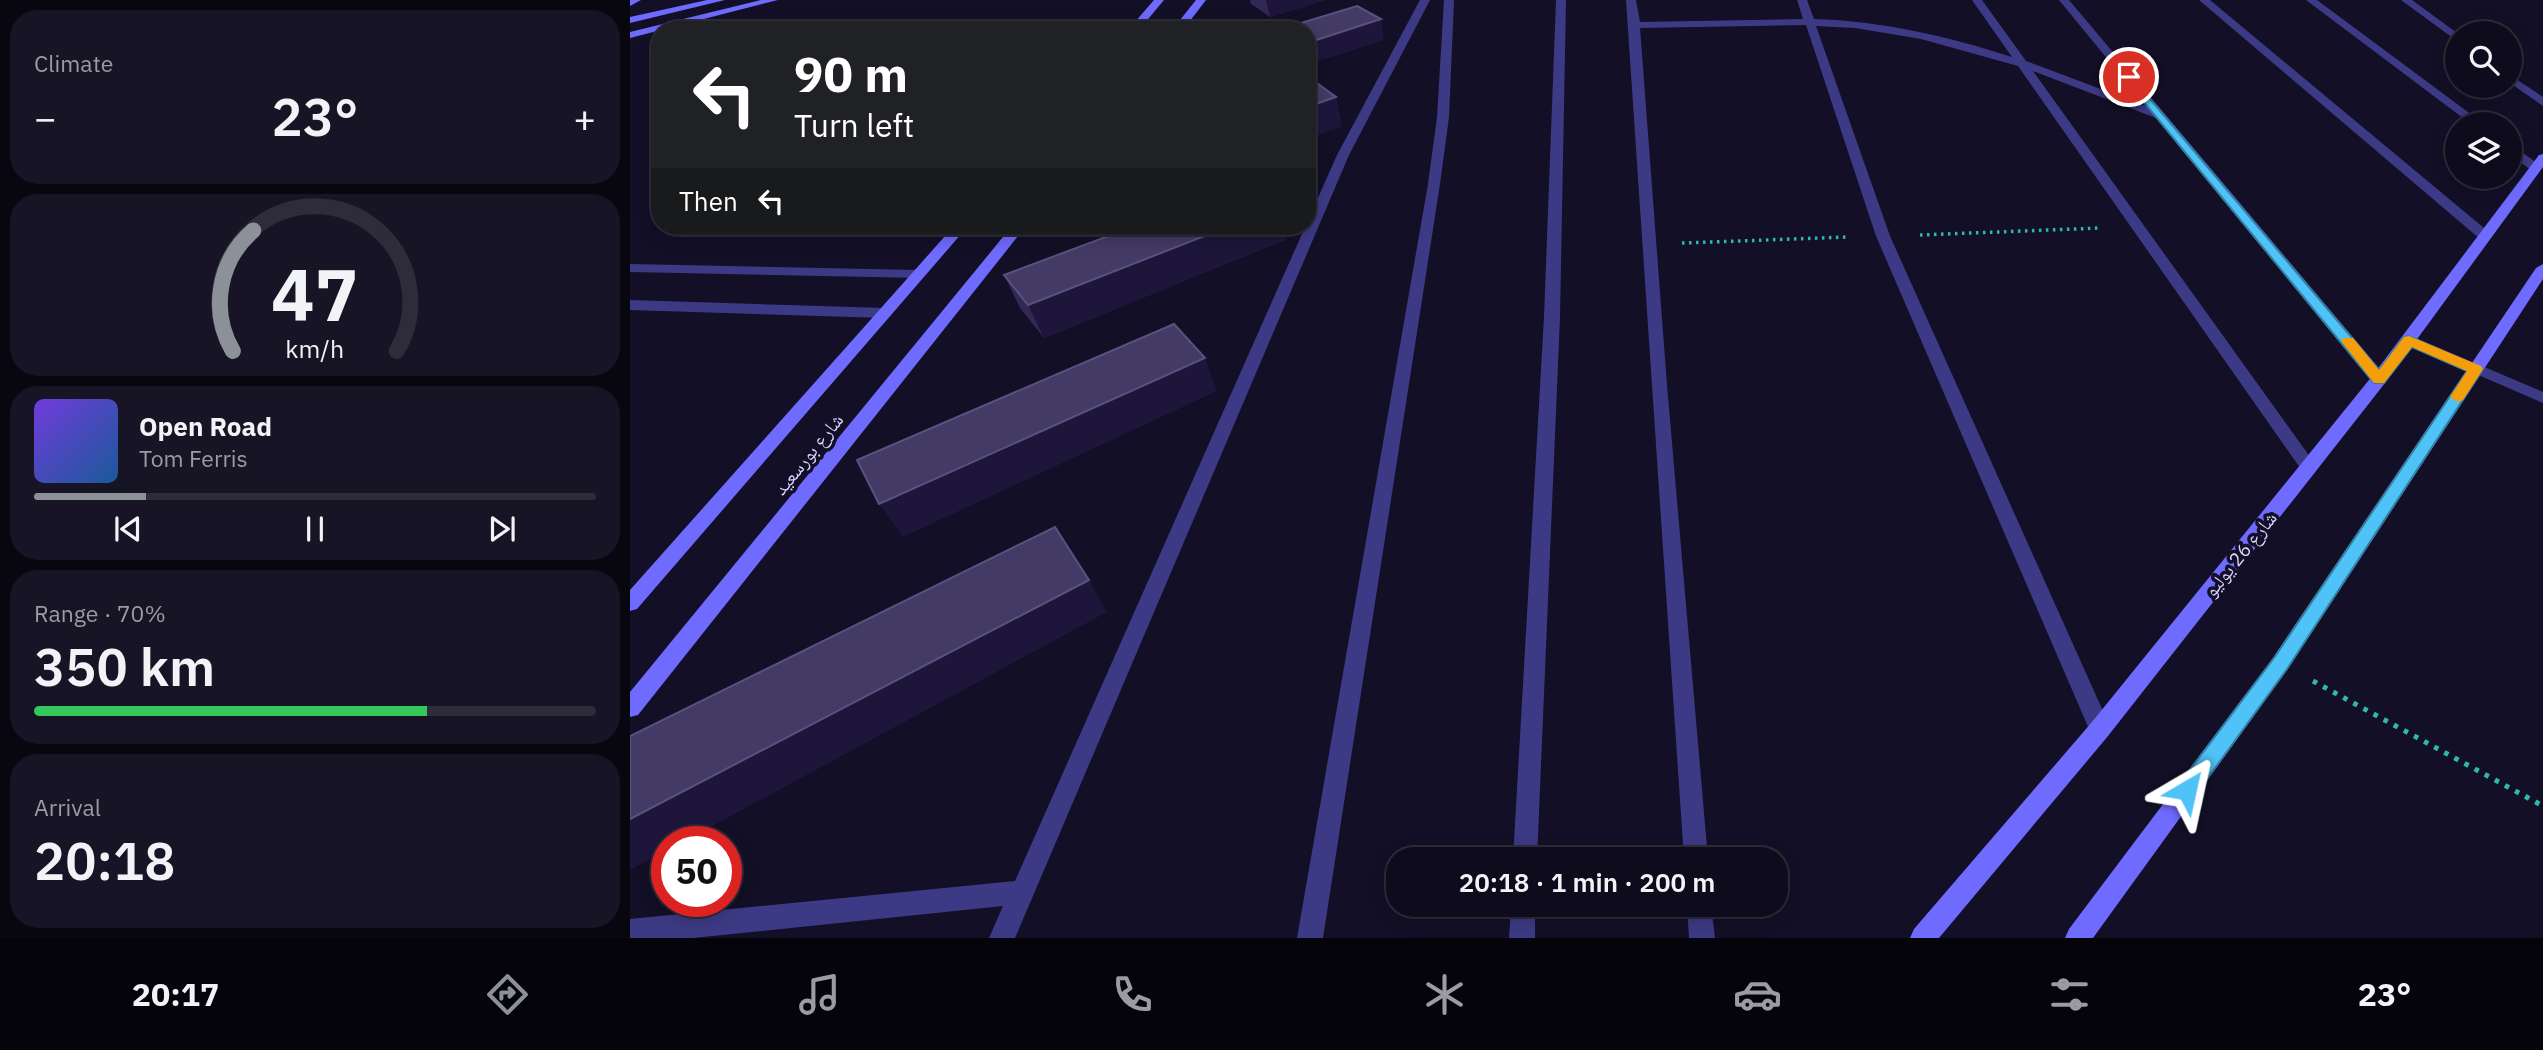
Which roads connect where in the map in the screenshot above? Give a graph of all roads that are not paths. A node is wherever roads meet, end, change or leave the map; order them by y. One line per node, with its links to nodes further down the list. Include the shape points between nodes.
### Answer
1 (636, 0): 16 (main road)
2 (720, 0): 17 (main road)
3 (773, 0): 18 (main road)
4 (1159, 0): 19 (main road)
5 (1201, 0): 20 (main road)
6 (1425, 0): 33 (street, via 1343,155)
7 (1449, 0): 58 (street, via 1443,117 1434,184)
8 (1561, 0): 51 (street, via 1551,331)
9 (1631, 0): 22 (street)
10 (1802, 0): 21 (street)
11 (1977, 0): 26 (street)
12 (2064, 0): 30 (street)
13 (2204, 0): 37 (street)
14 (2311, 0): 29 (street)
15 (2406, 0): 23 (street)
16 (630, 4)
17 (630, 20)
18 (687, 21)
19 (1141, 21)
20 (1184, 21)
21 (1811, 22): 22 (street); 26 (street, via 1898,32); 50 (street, via 1883,236)
22 (1635, 25): 52 (street)
23 (2445, 29)
24 (651, 30): 25 (main road)
25 (630, 35)
26 (2025, 64): 30 (street); 47 (street)
27 (2522, 87): 28 (street)
28 (2543, 103)
29 (2462, 112)
30 (2161, 116): 45 (street)
31 (2522, 154): 32 (street)
32 (2539, 163): 37 (main road, شارع 26 يوليو)
33 (1316, 217)
34 (953, 235): 40 (main road, شارع بورسعيد)
35 (1012, 235): 49 (main road, شارع بورسعيد)
36 (1308, 235): 53 (street)
37 (2485, 236): 43 (main road, شارع 26 يوليو)
38 (630, 268): 40 (street)
39 (2543, 268): 44 (main road)
40 (919, 274): 42 (main road, شارع بورسعيد)
41 (630, 305): 42 (street)
42 (885, 313): 48 (main road, شارع بورسعيد)
43 (2409, 340): 44 (street); 45 (main road, شارع 26 يوليو)
44 (2476, 369): 46 (street); 62 (main road, via 2280,664)
45 (2379, 379): 47 (main road, شارع 26 يوليو)
46 (2543, 397)
47 (2309, 468): 50 (main road, شارع 26 يوليو)
48 (630, 603)
49 (630, 708)
50 (2100, 729): 61 (main road, شارع 26 يوليو)
51 (1526, 847)
52 (1695, 847)
53 (1023, 892): 56 (street); 57 (street)
54 (1522, 917): 59 (street)
55 (1700, 917): 60 (street)
56 (630, 932)
57 (1002, 938)
58 (1310, 938)
59 (1521, 938)
60 (1702, 938)
61 (1923, 938)
62 (2078, 938)

